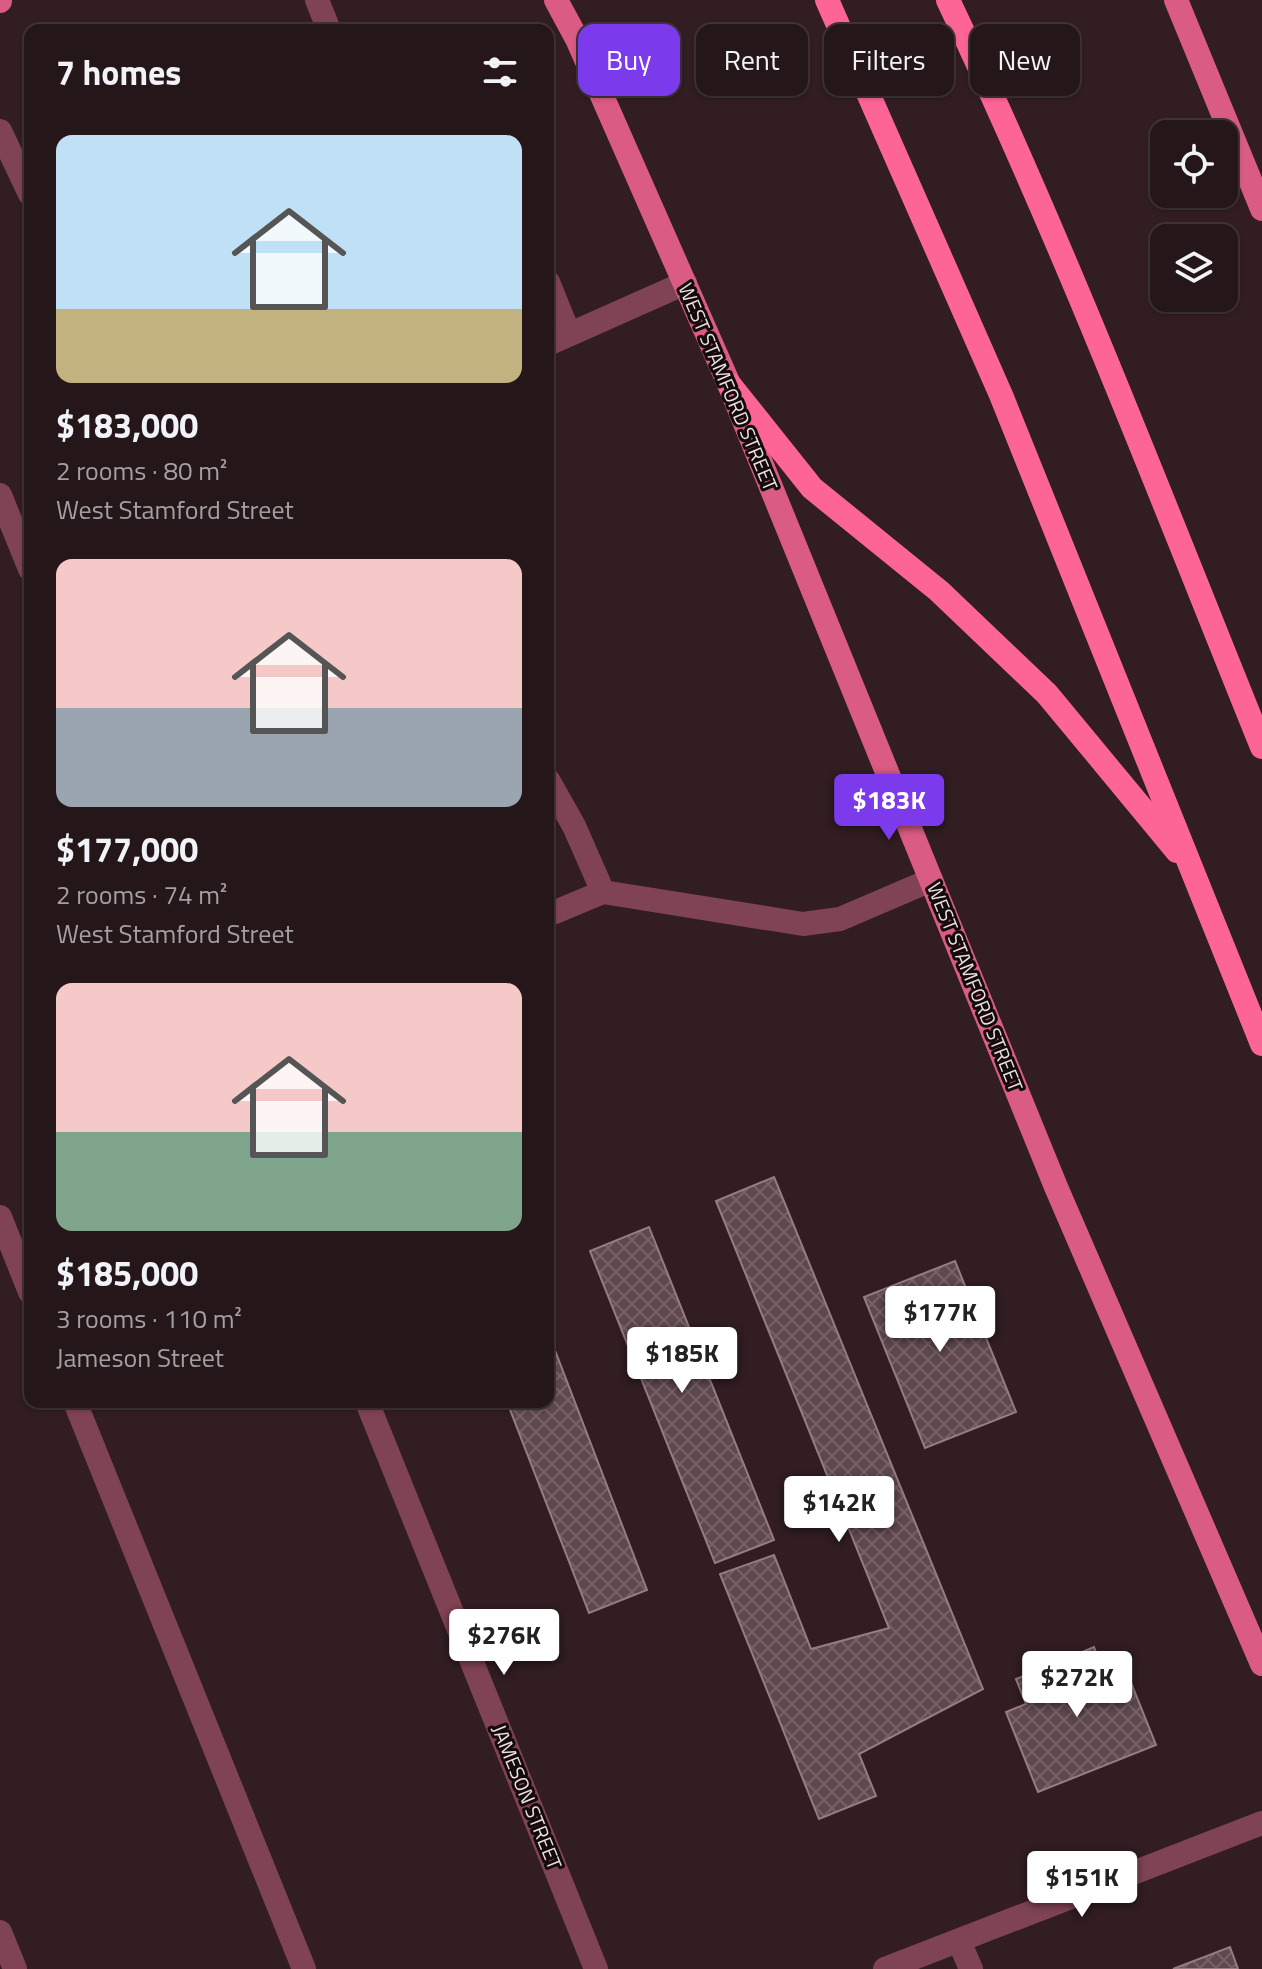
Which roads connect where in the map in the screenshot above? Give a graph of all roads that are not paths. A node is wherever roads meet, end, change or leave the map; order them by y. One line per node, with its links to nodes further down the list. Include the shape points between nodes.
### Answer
1 (317, 0): 6 (street)
2 (556, 0): 10 (main road, WEST STAMFORD STREET)
3 (827, 0): 18 (highway, via 1001,395)
4 (948, 0): 16 (highway, via 997,102)
5 (1176, 0): 9 (main road)
6 (327, 24)
7 (0, 131): 8 (street)
8 (24, 181)
9 (1262, 209)
10 (685, 283): 12 (street); 13 (main road, WEST STAMFORD STREET)
11 (554, 316): 12 (street)
12 (558, 339)
13 (729, 384): 18 (highway, via 812,488 939,591 1047,694); 19 (main road, WEST STAMFORD STREET)
14 (0, 495): 15 (street)
15 (24, 550)
16 (1262, 747)
17 (554, 791): 20 (street)
18 (1191, 867): 22 (highway)
19 (931, 880): 20 (street, via 840,919 803,924); 27 (main road, WEST STAMFORD STREET, via 1056,1187)
20 (603, 892): 21 (street)
21 (554, 912)
22 (1262, 1044)
23 (0, 1217): 24 (street)
24 (24, 1277)
25 (77, 1408): 32 (street)
26 (369, 1408): 33 (street, JAMESON STREET)
27 (1262, 1664)
28 (1262, 1823): 30 (street)
29 (0, 1932): 31 (street)
30 (959, 1941): 34 (street); 35 (street)
31 (15, 1969)
32 (304, 1969)
33 (596, 1969)
34 (885, 1969)
35 (971, 1969)

